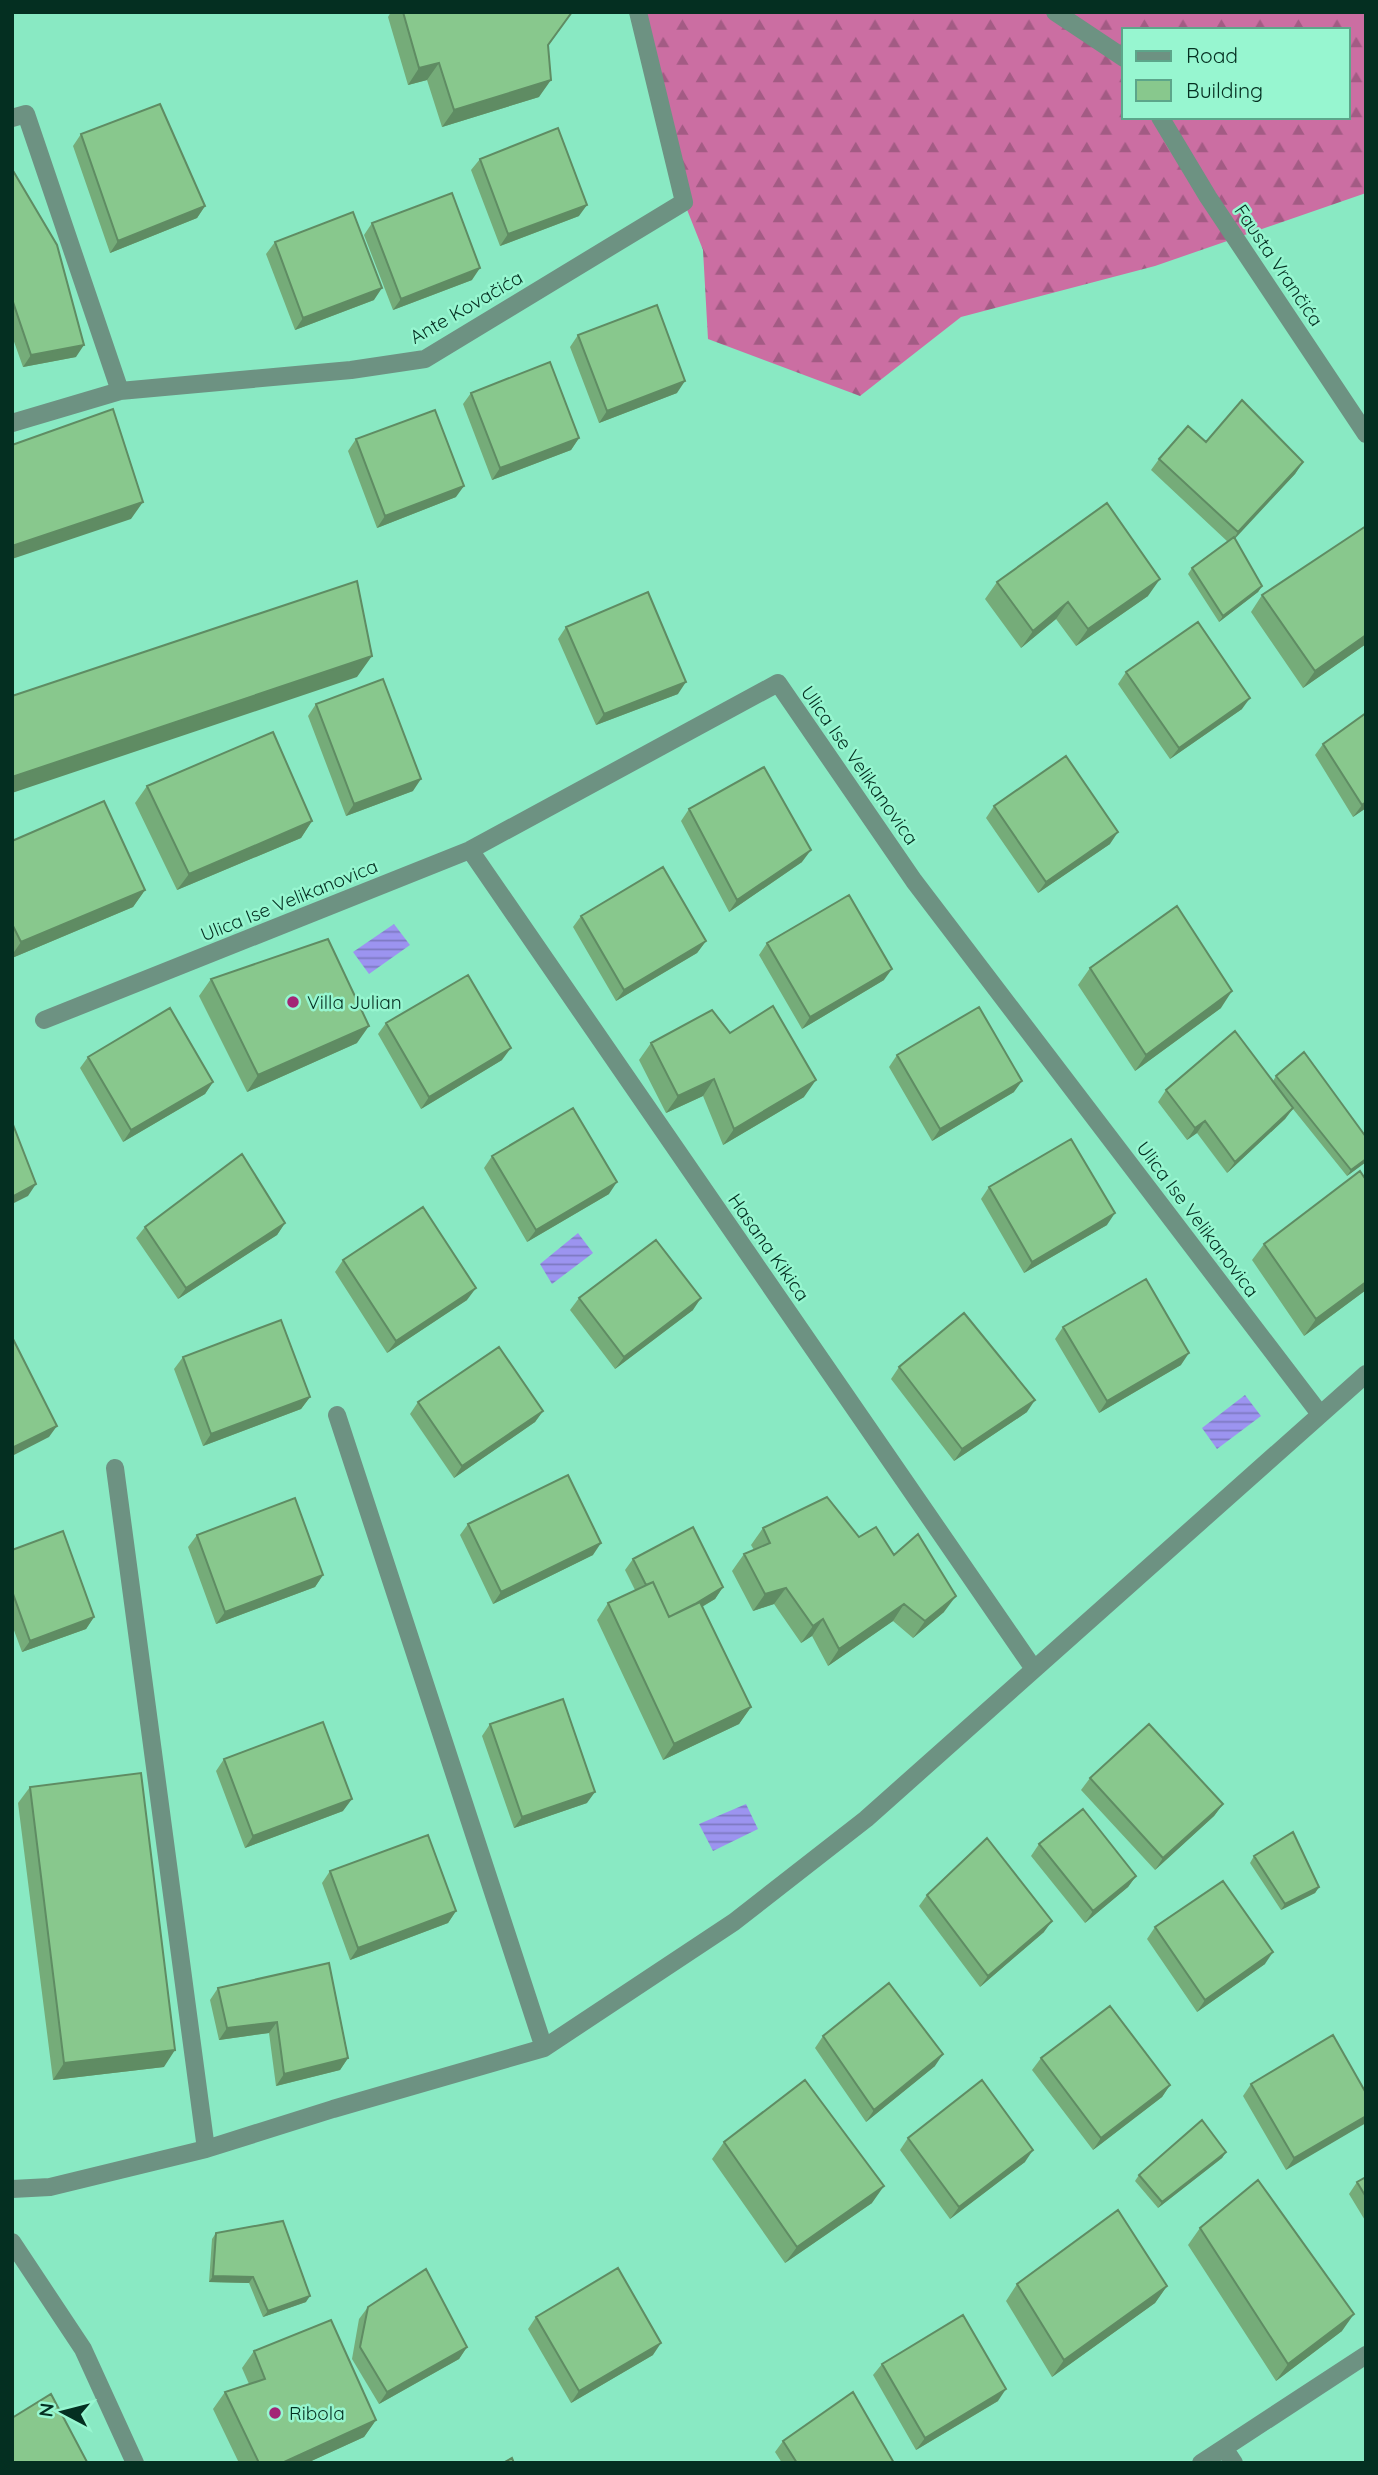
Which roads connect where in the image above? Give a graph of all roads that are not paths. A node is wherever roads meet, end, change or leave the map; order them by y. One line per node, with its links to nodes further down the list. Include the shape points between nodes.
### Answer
1 (638, 12): 6 (street, Ante Kovačića, via 684,202 425,359)
2 (1055, 12): 3 (street)
3 (1122, 57)
4 (12, 118): 6 (street, via 26,114)
5 (1161, 119): 8 (street, Fausta Vrančića)
6 (120, 391): 7 (street, Ante Kovačića)
7 (12, 423)
8 (1366, 434)
9 (470, 850): 10 (street, Ulica Ise Velikanovica); 12 (street, Ulica Ise Velikanovica, via 778,683 914,881); 15 (street, Hasana Kikica)
10 (44, 1020)
11 (1366, 1374): 12 (street)
12 (1320, 1414): 15 (street)
13 (337, 1415): 16 (street)
14 (115, 1468): 17 (street)
15 (1034, 1669): 16 (street, via 866,1819 734,1922)
16 (544, 2048): 17 (street)
17 (206, 2150): 18 (street, via 50,2187)
18 (12, 2189)
19 (12, 2242): 22 (street, via 83,2349)
20 (1366, 2355): 21 (street)
21 (1229, 2455): 23 (street)
22 (135, 2463)
23 (1201, 2463)

